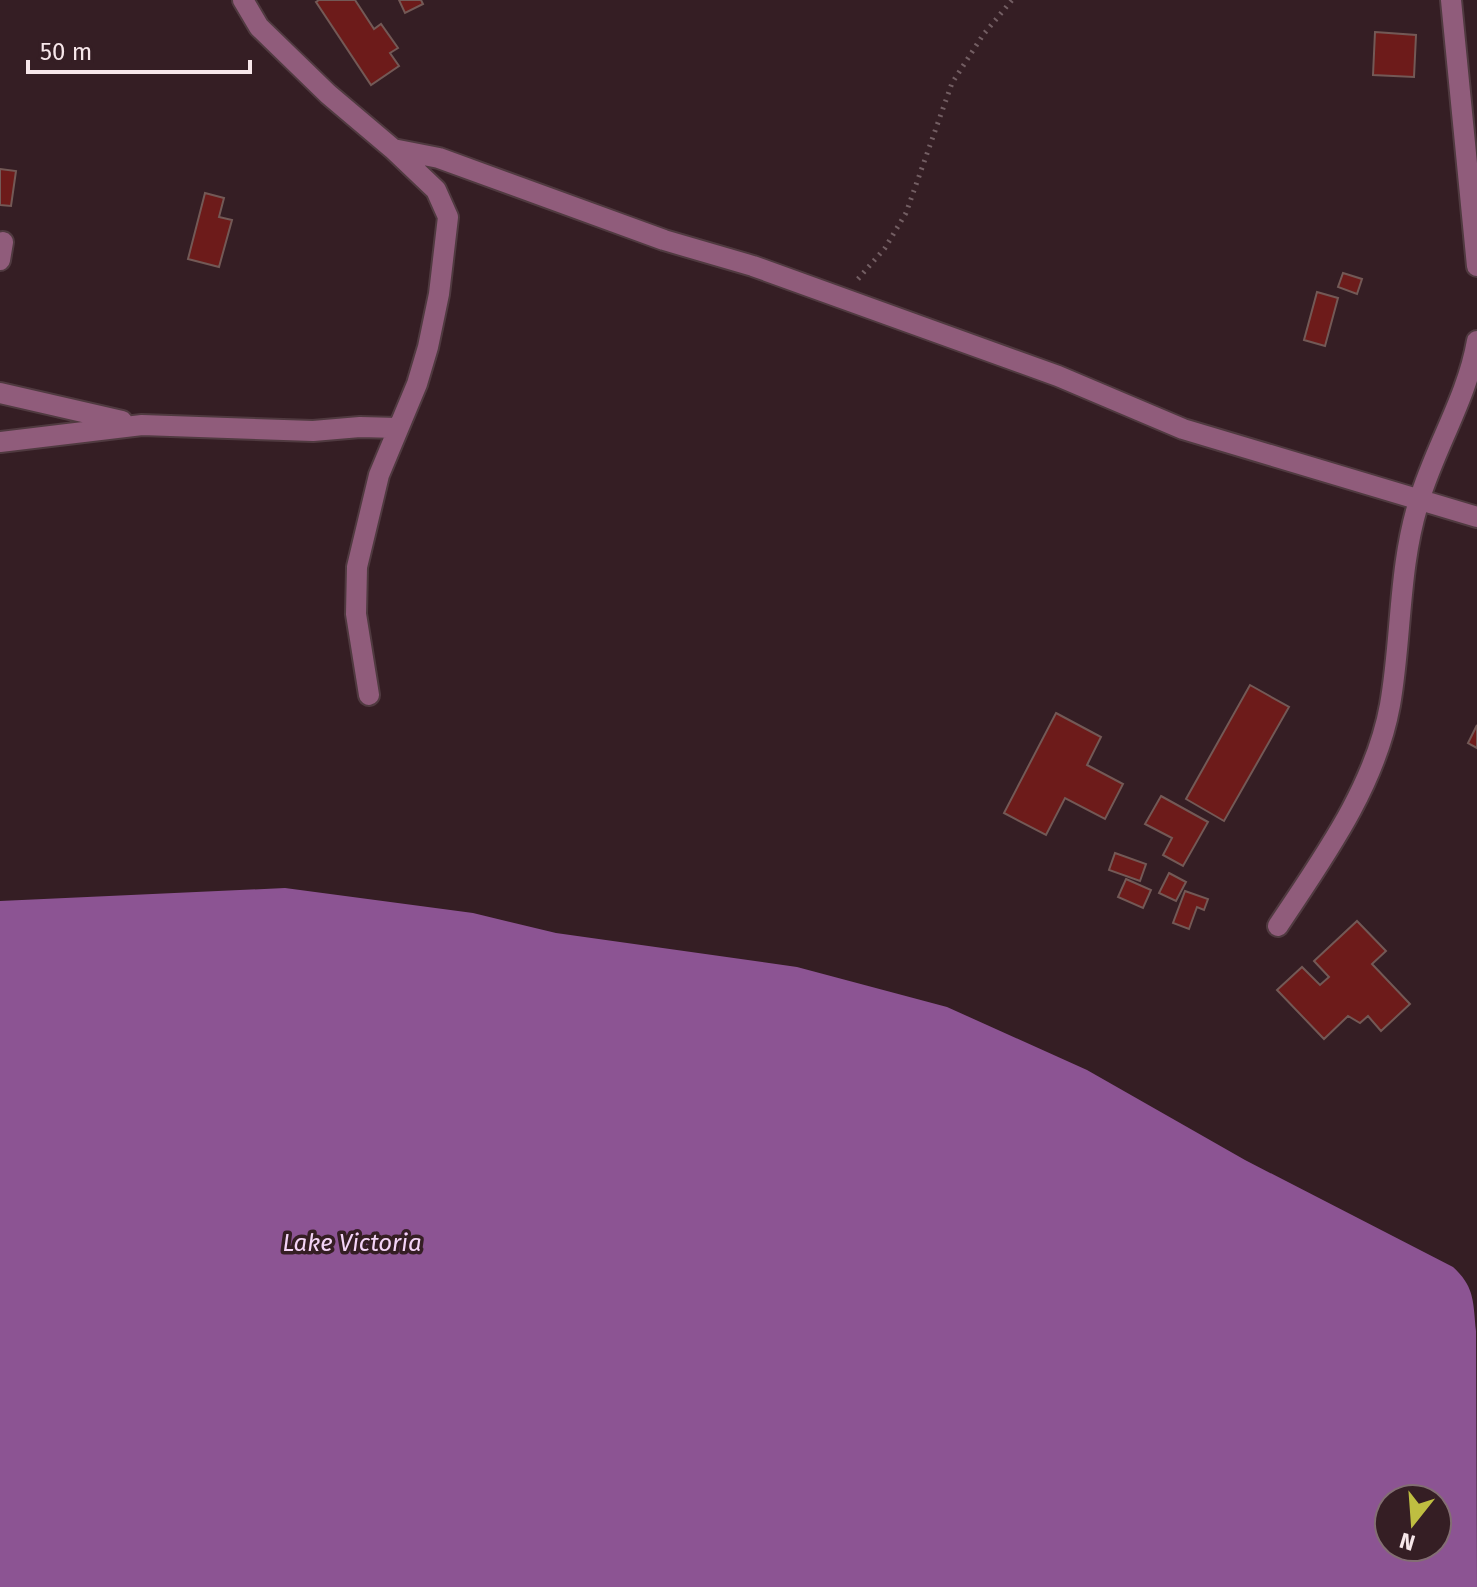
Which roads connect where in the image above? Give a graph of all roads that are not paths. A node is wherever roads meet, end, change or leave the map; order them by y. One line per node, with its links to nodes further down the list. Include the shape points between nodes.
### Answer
1 (243, 0): 3 (street, via 259,27)
2 (1451, 0): 4 (street)
3 (393, 149): 9 (street, via 436,190 448,217 428,347); 11 (street, via 439,158 664,240 753,266 1058,376 1183,429)
4 (1474, 208): 5 (street)
5 (1477, 266)
6 (1477, 341): 11 (street, via 1473,367)
7 (0, 393): 8 (street)
8 (142, 425): 9 (street, via 270,431); 10 (street)
9 (397, 428): 13 (street, via 379,475 357,567 356,614)
10 (0, 442)
11 (1419, 500): 12 (street); 14 (street, via 1404,564 1382,738 1341,830)
12 (1477, 517)
13 (369, 695)
14 (1278, 926)

